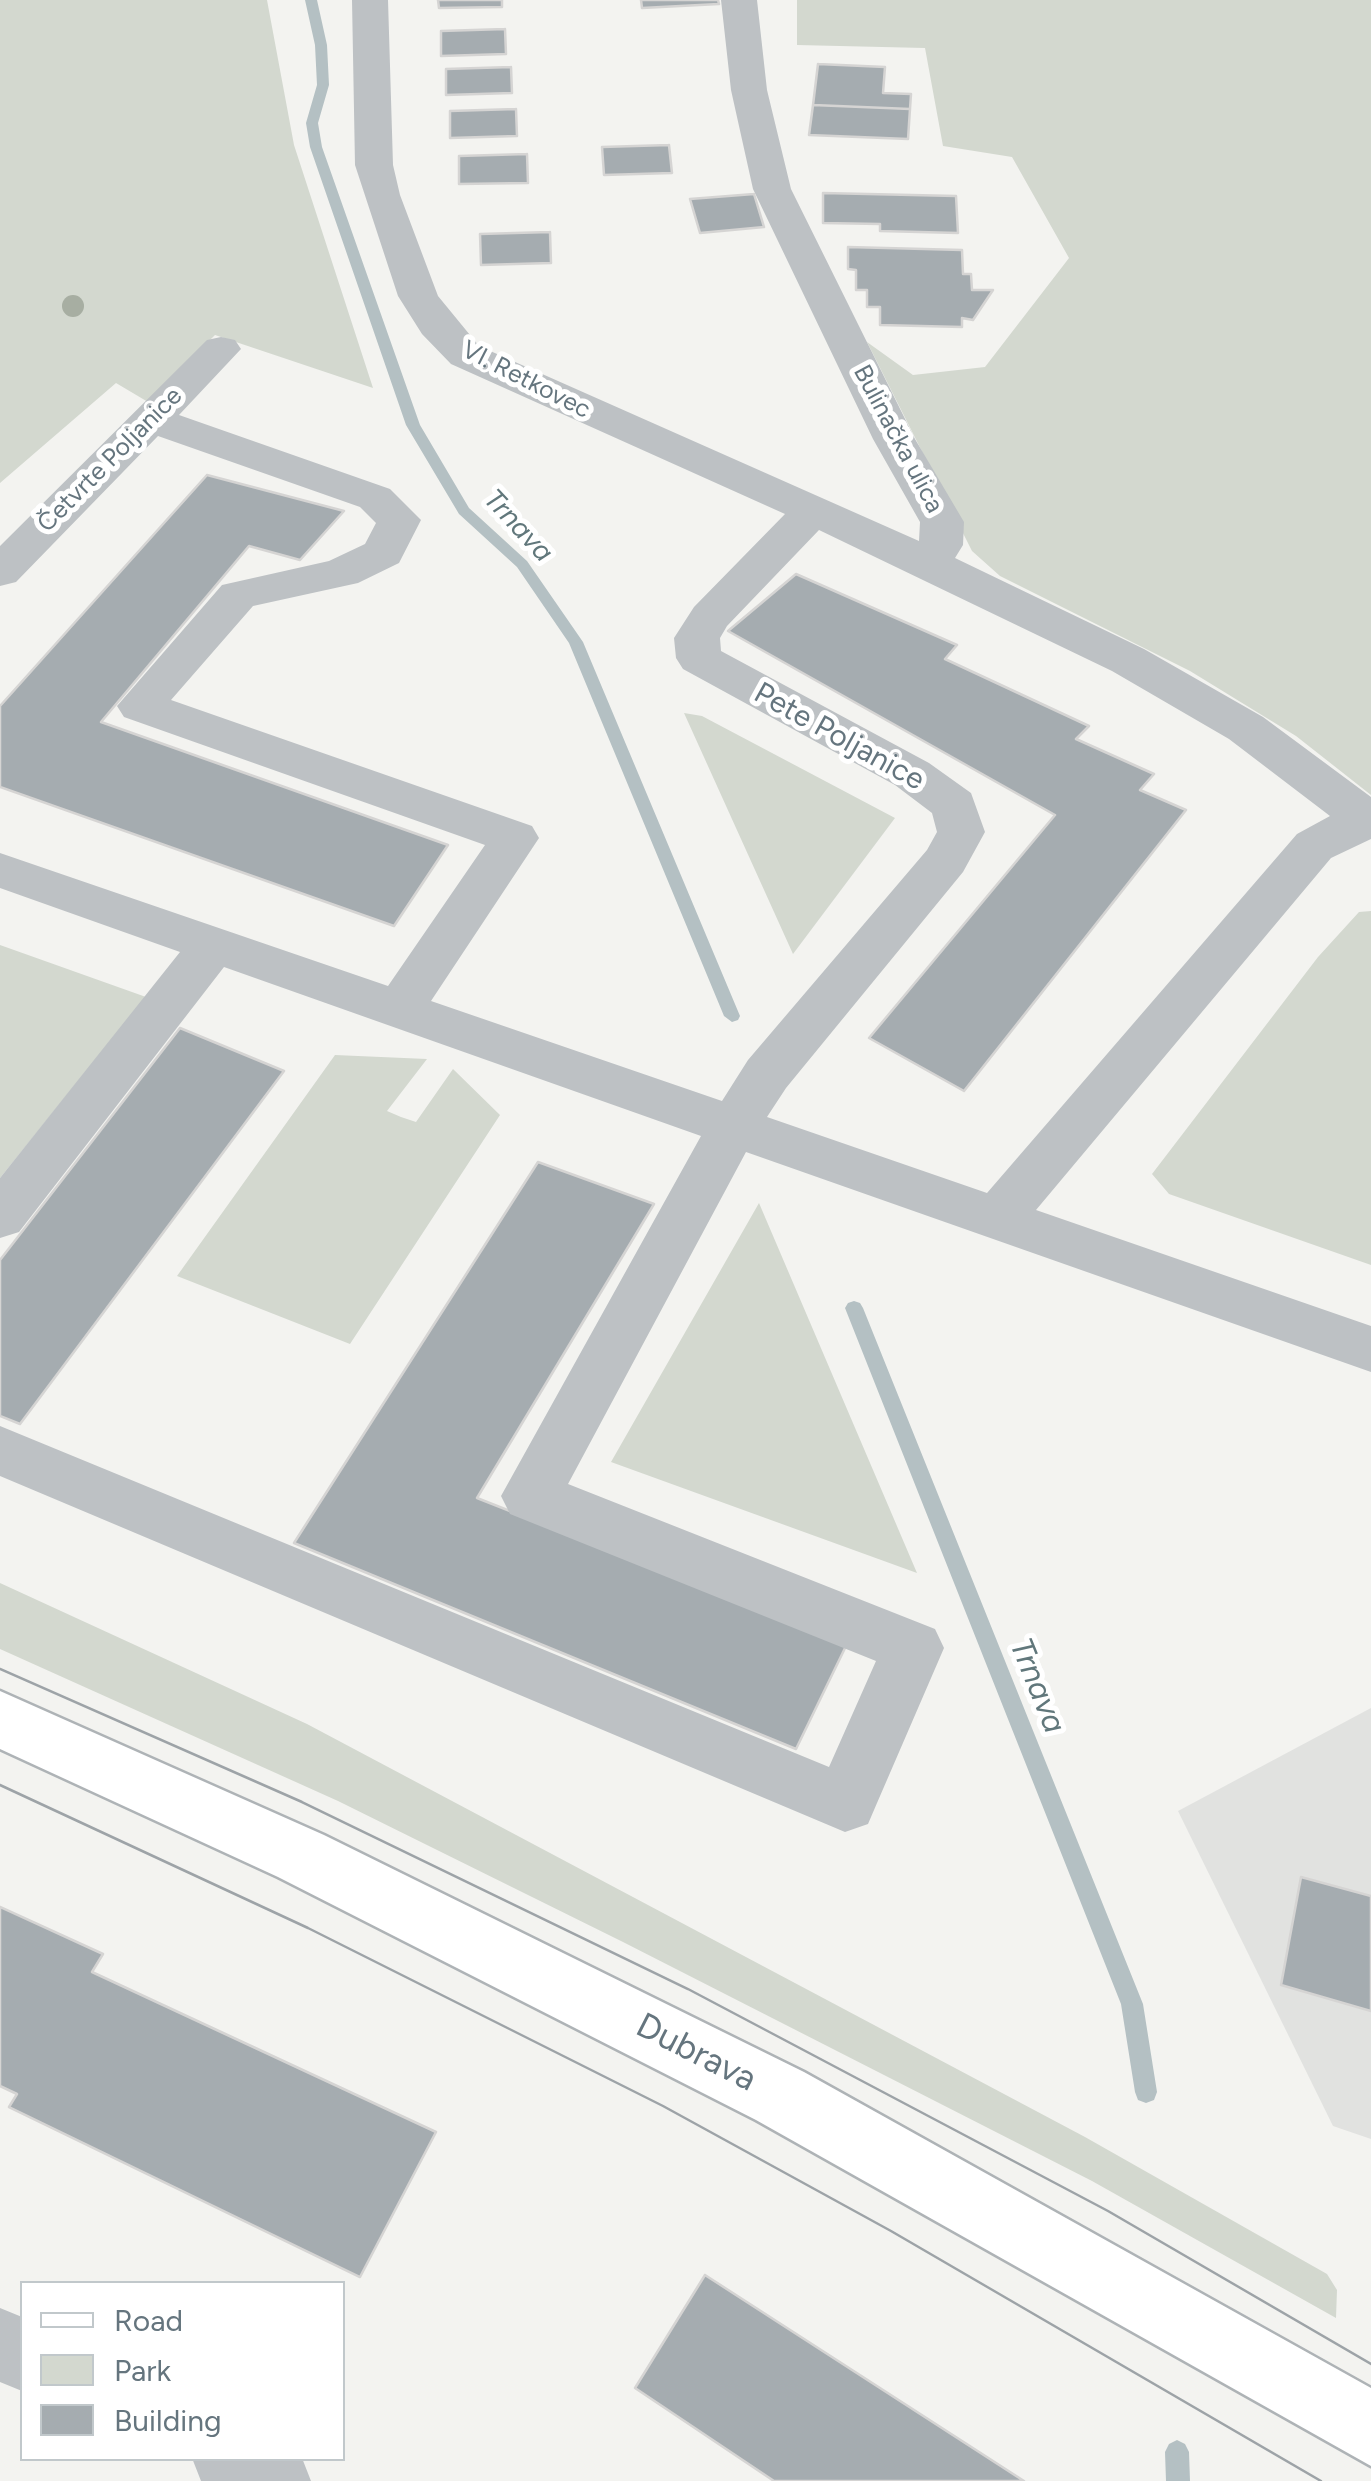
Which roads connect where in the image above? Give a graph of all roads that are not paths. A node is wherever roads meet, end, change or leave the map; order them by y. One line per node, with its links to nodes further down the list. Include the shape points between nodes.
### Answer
1 (370, 0): 5 (street, VI. Retkovec, via 374,165 418,296 436,326 465,354 522,384)
2 (739, 0): 6 (street, Bulinačka ulica, via 749,90 772,189 894,439 942,522 941,546)
3 (221, 349): 4 (street, Četvrte Poljanice)
4 (149, 418): 7 (street, Četvrte Poljanice); 11 (street, via 375,498 399,520 384,553 342,573 238,596 140,706 515,838)
5 (814, 510): 6 (street, VI. Retkovec); 12 (street, Pete Poljanice, via 710,617 697,638 699,658 912,774 954,805 960,832 946,860 767,1074)
6 (930, 563): 8 (street, via 1246,728)
7 (0, 572)
8 (1368, 820): 14 (street, via 1314,846)
9 (0, 870): 10 (street)
10 (214, 944): 11 (street); 13 (street)
11 (399, 1010): 12 (street)
12 (733, 1127): 14 (street); 16 (street, via 531,1496 913,1648 845,1804)
13 (0, 1216)
14 (997, 1219): 15 (street)
15 (1371, 1349)
16 (0, 1450)
17 (0, 1719): 18 (main road, Dubrava, via 302,1856 780,2096)
18 (1371, 2429)
19 (235, 2461): 20 (street)
20 (274, 2481)

